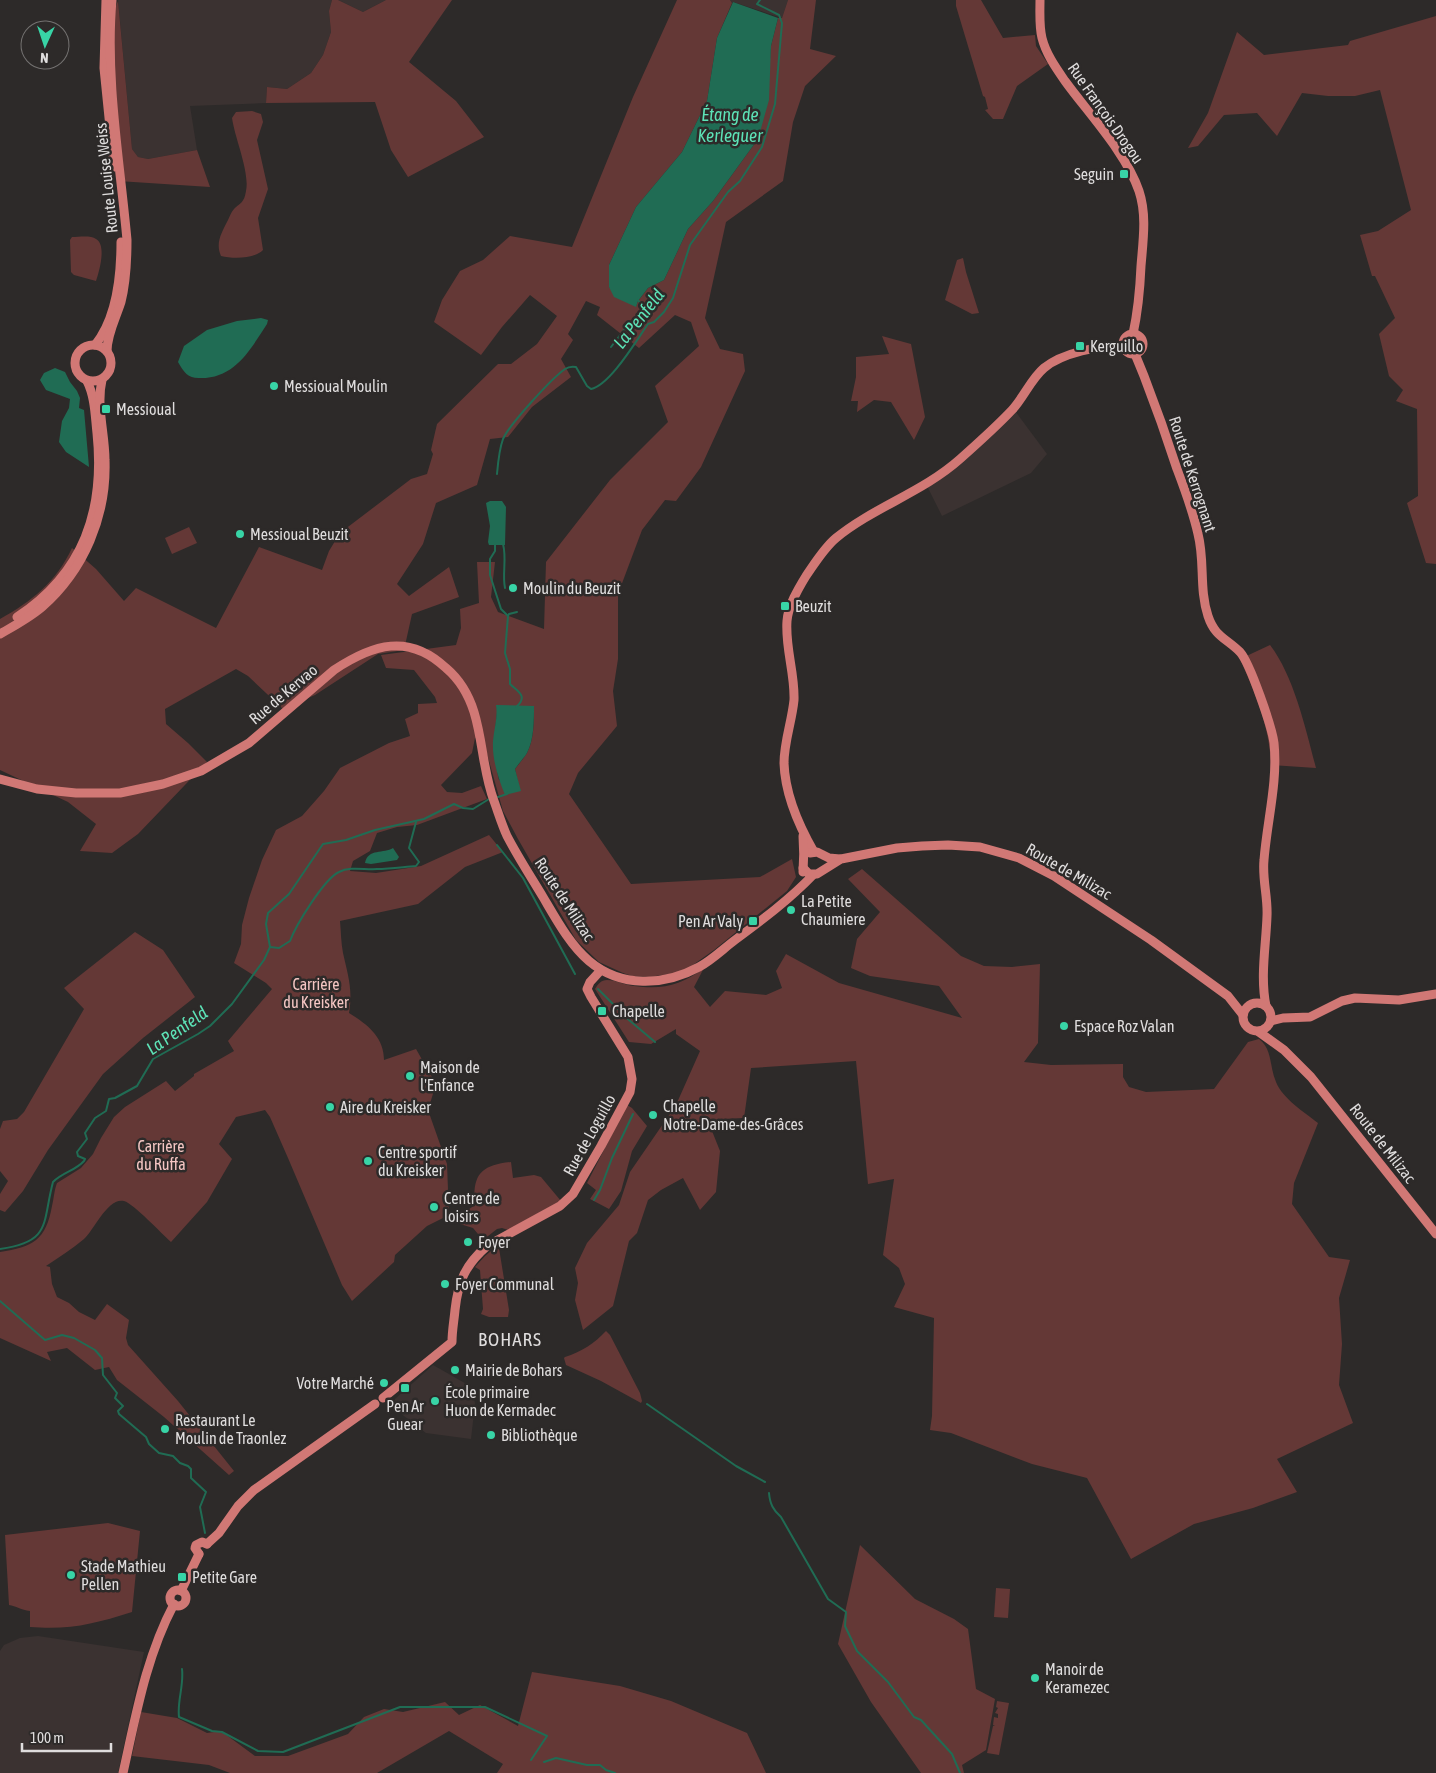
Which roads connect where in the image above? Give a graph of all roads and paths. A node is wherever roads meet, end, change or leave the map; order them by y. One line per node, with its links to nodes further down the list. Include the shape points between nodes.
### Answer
1 (106, 0): 5 (main road, Route Louise Weiss, via 104,68 121,257 112,309 103,335)
2 (112, 0): 7 (main road, Route Louise Weiss, via 112,86 127,257 121,301)
3 (1040, 0): 4 (main road, Rue François Drogou, via 1040,28 1046,49 1072,91 1119,154 1140,196 1143,244 1139,305)
4 (1133, 334): 6 (main road, via 1127,336); 8 (main road, via 1142,338 1143,343 1143,348)
5 (95, 345): 7 (main road); 10 (main road, via 80,350 75,359 78,374)
6 (1123, 346): 8 (main road, via 1127,353); 15 (main road, via 1080,352 1045,367 1014,408 959,460 836,538 799,586 787,620 794,698 784,763 803,833)
7 (107, 351): 9 (main road, via 111,367)
8 (1135, 354): 22 (main road, Route de Kerrognant, via 1194,516 1208,617 1219,636 1240,653 1255,682 1272,733 1272,798 1263,861 1267,914)
9 (102, 380): 10 (main road); 12 (main road, via 100,397 106,472 94,532 80,562 61,588 32,614)
10 (87, 381): 11 (main road, via 93,398 100,472 89,529 58,581 28,610)
11 (0, 627)
12 (0, 634)
13 (0, 779): 14 (main road, Rue de Kervao, via 36,789 83,794 120,793 163,784 201,770 249,743 347,662 366,652 400,646 418,648 439,661 453,674 467,696 474,713)
14 (493, 798): 21 (main road, Route de Milizac, via 507,835 548,905 578,950)
15 (814, 854): 16 (main road, Route de Milizac); 17 (main road, via 803,860); 18 (main road, via 825,862)
16 (841, 860): 18 (main road, Route de Milizac); 24 (main road, Route de Milizac, via 897,848 948,845 980,847 1019,858 1115,915)
17 (803, 868): 19 (main road); 20 (main road)
18 (824, 870): 19 (main road)
19 (813, 875): 20 (main road, Route de Milizac)
20 (796, 893): 21 (main road, Route de Milizac, via 701,966 679,976 644,982 626,980)
21 (601, 970): 33 (main road, Rue de Loguillo, via 587,989 628,1057 632,1079 630,1092 573,1194 560,1206 480,1252 463,1273 457,1290 452,1342 383,1398 375,1397 375,1404 254,1490 238,1506 219,1534 207,1544 196,1545 199,1554 182,1591 176,1590 171,1594 174,1604 150,1660)
22 (1263, 989): 25 (main road); 26 (main road)
23 (1436, 994): 28 (main road, via 1399,1000 1355,998 1310,1017)
24 (1228, 996): 25 (main road, Route de Milizac); 27 (main road, Route de Milizac)
25 (1251, 1005): 26 (main road, via 1261,1004); 27 (main road)
26 (1267, 1008): 28 (main road); 29 (main road)
27 (1243, 1014): 30 (main road, via 1248,1028)
28 (1301, 1017): 29 (main road)
29 (1270, 1023): 30 (main road); 31 (main road, Route de Milizac)
30 (1259, 1032): 31 (main road, Route de Milizac)
31 (1284, 1050): 32 (main road, Route de Milizac, via 1316,1083)
32 (1436, 1234)
33 (123, 1773)

